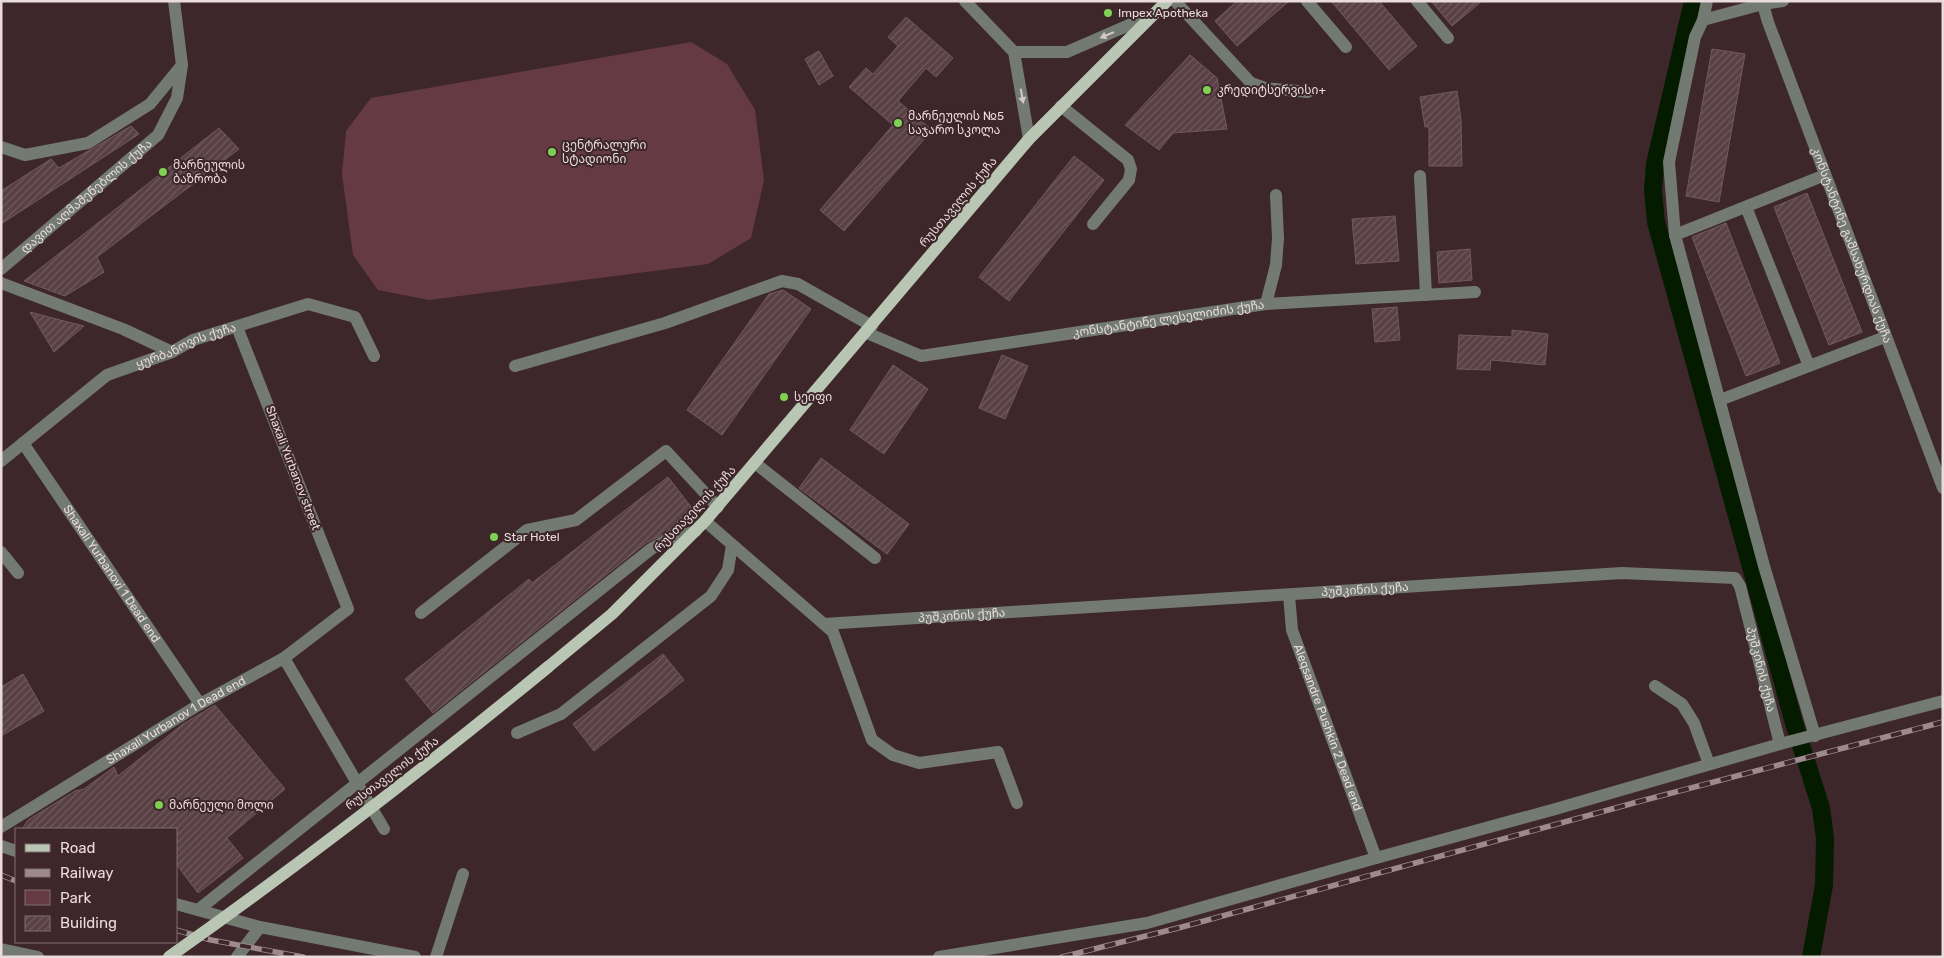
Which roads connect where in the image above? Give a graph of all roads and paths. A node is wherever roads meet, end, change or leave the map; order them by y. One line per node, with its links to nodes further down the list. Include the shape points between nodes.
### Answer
1 (174, 1): 15 (street, დავით აღმაშენებლის ქუჩა)
2 (964, 1): 14 (street)
3 (1166, 1): 10 (main road, რუსთაველის ქუჩა)
4 (1175, 1): 16 (street, via 1251,83 1265,88)
5 (1307, 1): 13 (street)
6 (1417, 1): 12 (street)
7 (1707, 1): 11 (street)
8 (1783, 1): 9 (street)
9 (1763, 3): 11 (street); 20 (street, კონსტანტინე გამსახურდიას ქუჩა)
10 (1152, 15): 14 (street, one-way to 14, via 1067,52); 17 (main road, რუსთაველის ქუჩა)
11 (1703, 20): 25 (street, via 1695,37 1669,162)
12 (1448, 38)
13 (1346, 47)
14 (1014, 52): 18 (street, one-way to 18)
15 (182, 65): 19 (street, via 150,104 88,143 25,155); 26 (street, დავით აღმაშენებლის ქუჩა, via 177,98 158,135)
16 (1308, 92)
17 (1061, 106): 18 (main road, რუსთაველის ქუჩა); 24 (street, via 1128,160 1131,170 1129,180)
18 (1029, 139): 32 (main road, რუსთაველის ქუჩა)
19 (1, 147)
20 (1825, 175): 23 (street); 33 (street, კონსტანტინე გამსახურდიას ქუჩა)
21 (1420, 176): 29 (street)
22 (1276, 195): 30 (street, via 1276,266)
23 (1746, 206): 25 (street); 37 (street)
24 (1093, 224)
25 (1675, 235): 38 (street)
26 (1, 269)
27 (1, 283): 34 (street, via 123,329)
28 (1475, 292): 29 (street, კონსტანტინე ლესელიძის ქუჩა)
29 (1426, 294): 30 (street, კონსტანტინე ლესელიძის ქუჩა)
30 (1266, 304): 32 (street, კონსტანტინე ლესელიძის ქუჩა, via 921,356)
31 (237, 326): 34 (street, ყურბანოვის ქუჩა, via 193,340); 35 (street, ყურბანოვის ქუჩა, via 308,304 355,317); 51 (street, Shaxali Yurbanov street)
32 (869, 329): 36 (street, კონსტანტინე ლესელიძის ქუჩა, via 798,284 782,282 666,323); 41 (main road, რუსთაველის ქუჩა)
33 (1886, 337): 37 (street); 42 (street, კონსტანტინე გამსახურდიას ქუჩა)
34 (172, 352): 39 (street, ყურბანოვის ქუჩა, via 108,374)
35 (374, 356)
36 (515, 366)
37 (1809, 366): 38 (street)
38 (1720, 400): 59 (street, via 1764,566)
39 (23, 443): 40 (street, ყურბანოვის ქუჩა); 57 (street, Shaxali Yurbanovi 1 Dead end)
40 (1, 461)
41 (755, 463): 43 (main road, რუსთაველის ქუჩა); 48 (street)
42 (1943, 488)
43 (718, 507): 44 (main road, რუსთაველის ქუჩა); 52 (street, via 666,451 576,520 527,530)
44 (705, 521): 45 (main road, რუსთაველის ქუჩა); 46 (street)
45 (696, 531): 62 (street, via 667,540 652,549); 75 (main road, რუსთაველის ქუჩა, bridge, via 612,614 474,728)
46 (732, 545): 53 (street); 58 (street, via 728,570 711,596 561,714)
47 (1, 552): 49 (street)
48 (875, 558)
49 (18, 573)
50 (1289, 595): 53 (street, პუშკინის ქუჩა); 60 (street, პუშკინის ქუჩა, via 1622,573 1735,578 1740,586); 68 (street, Aleqsandre Pushkin 2 Dead end, via 1292,630)
51 (348, 609): 54 (street, Shaxali Yurbanov 1 Dead end)
52 (421, 613)
53 (824, 624): 63 (street, via 834,632 872,740 893,755 919,763 998,752)
54 (284, 658): 57 (street, Shaxali Yurbanov 1 Dead end); 62 (street)
55 (1655, 686): 61 (street, via 1682,704 1694,723)
56 (1943, 701): 59 (street)
57 (200, 704): 64 (street, Shaxali Yurbanov 1 Dead end)
58 (517, 732)
59 (1815, 736): 60 (street)
60 (1780, 744): 61 (street)
61 (1709, 764): 68 (street)
62 (357, 783): 65 (street); 71 (street)
63 (1017, 803)
64 (1, 827)
65 (384, 829)
66 (1, 846): 67 (street)
67 (15, 851)
68 (1376, 858): 79 (street, via 1147,923)
69 (463, 874): 78 (street)
70 (178, 905): 71 (street)
71 (198, 910): 72 (street)
72 (260, 928): 76 (street); 77 (street)
73 (1, 949): 74 (street)
74 (38, 957)
75 (169, 957)
76 (237, 957)
77 (415, 957)
78 (436, 957)
79 (939, 957)

